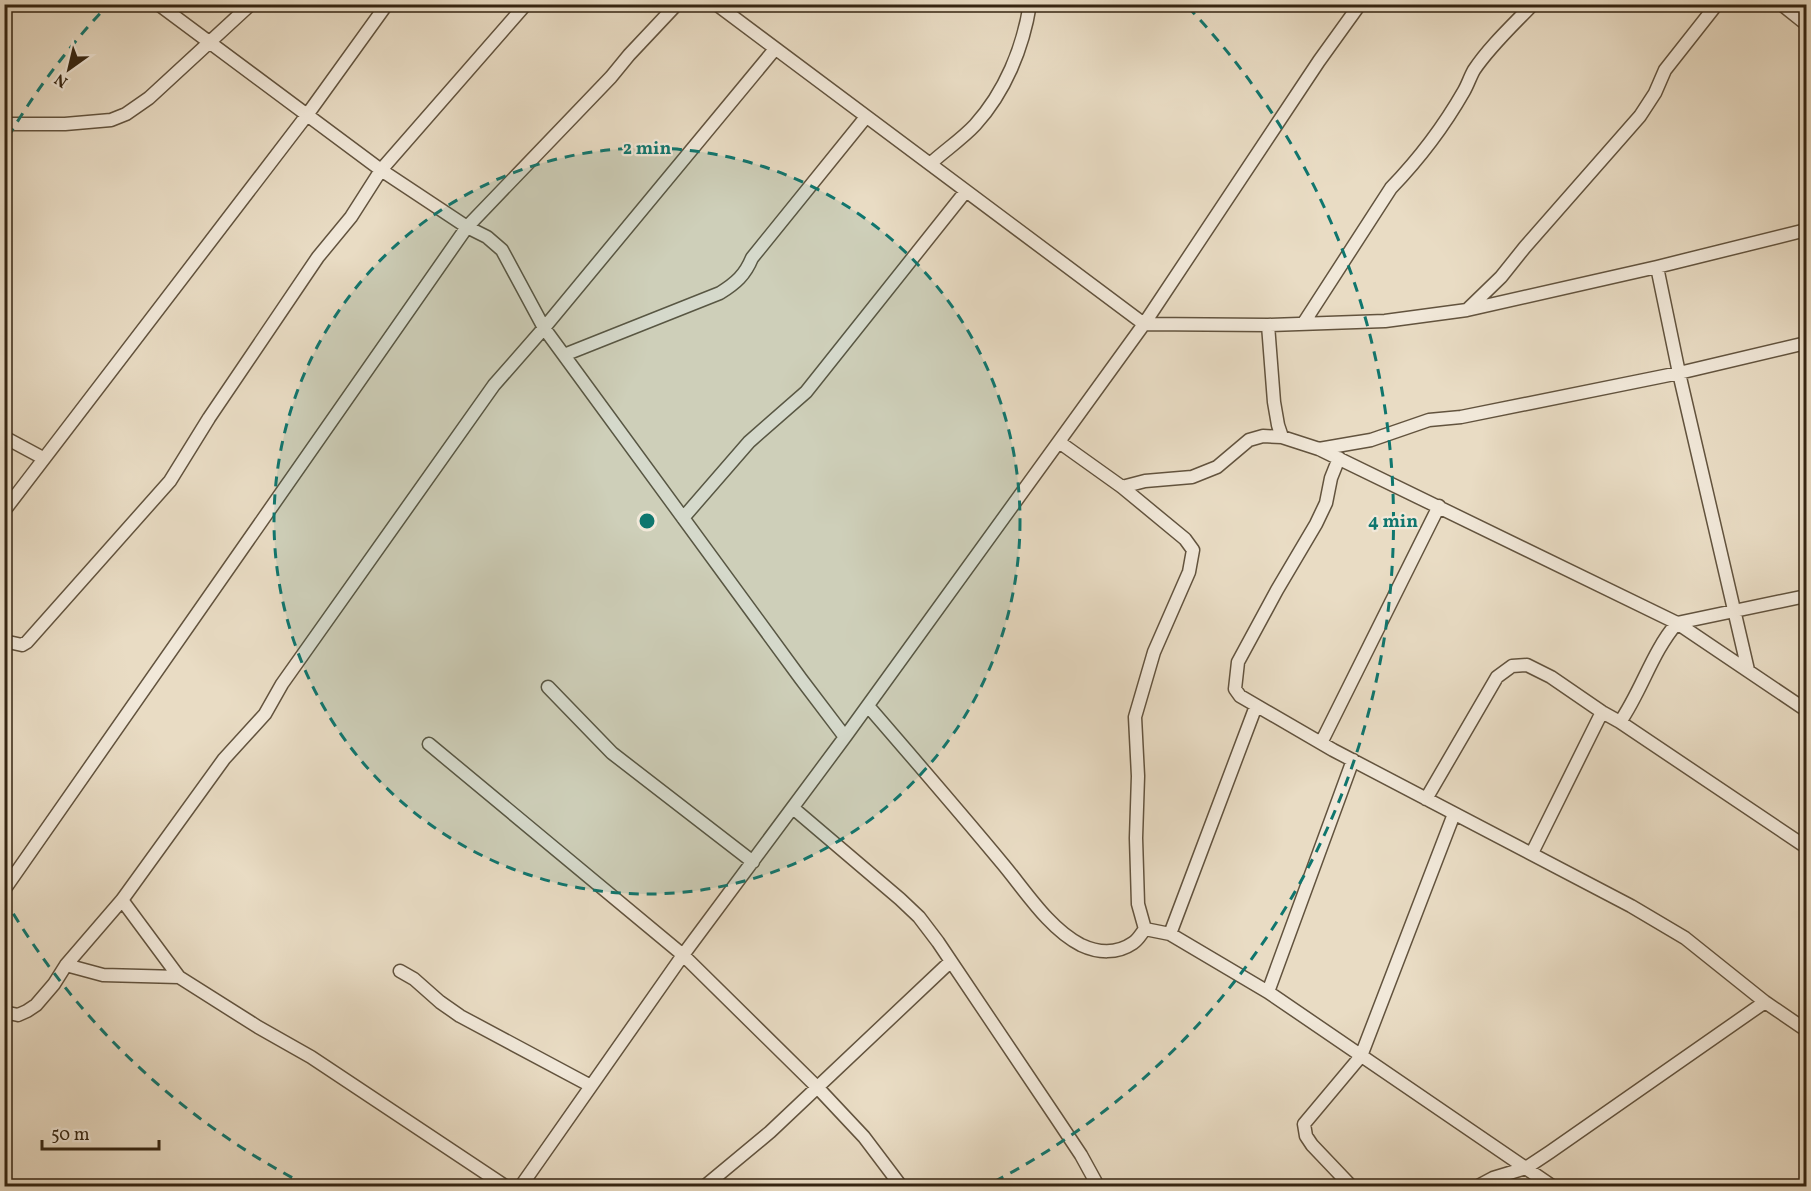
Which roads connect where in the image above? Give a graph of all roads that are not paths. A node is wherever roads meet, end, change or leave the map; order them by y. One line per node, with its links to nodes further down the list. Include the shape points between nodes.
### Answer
1 (158, 4): 14 (street)
2 (251, 4): 14 (street)
3 (387, 4): 16 (street)
4 (526, 4): 20 (street)
5 (677, 4): 22 (street)
6 (716, 4): 15 (street)
7 (1030, 4): 19 (street, via 1016,58 998,95 974,125)
8 (1360, 4): 26 (street)
9 (1533, 4): 27 (street, via 1474,70 1436,134 1392,188)
10 (1717, 4): 25 (street, via 1665,70 1640,116 1502,277)
11 (1781, 4): 12 (street)
12 (1795, 10): 13 (street)
13 (1806, 24)
14 (209, 44): 16 (street); 18 (street, via 149,98 119,117 64,124)
15 (775, 49): 17 (street); 29 (street)
16 (307, 115): 20 (street); 37 (street)
17 (866, 117): 19 (street); 31 (street, via 752,258 736,284)
18 (4, 124)
19 (930, 164): 21 (street)
20 (381, 170): 22 (street); 46 (street, via 351,218 318,257 170,481 27,642 22,645)
21 (966, 191): 26 (street); 42 (street, via 806,392 749,442)
22 (467, 227): 29 (street, via 502,250); 64 (street)
23 (1806, 230): 24 (street)
24 (1657, 267): 25 (street); 32 (street)
25 (1467, 310): 27 (street, via 1385,321)
26 (1144, 324): 28 (street); 35 (street)
27 (1303, 324): 28 (street)
28 (1268, 325): 34 (street, via 1274,402)
29 (544, 328): 31 (street); 65 (street, via 470,416 265,714 224,759)
30 (1806, 343): 32 (street)
31 (564, 355): 42 (street)
32 (1679, 374): 36 (street, via 1429,420 1371,440); 44 (street)
33 (4, 437): 37 (street)
34 (1282, 437): 36 (street); 39 (street, via 1250,440 1216,467 1192,477)
35 (1059, 442): 39 (street); 49 (street)
36 (1319, 449): 38 (street)
37 (43, 458): 41 (street)
38 (1339, 458): 40 (street); 50 (street, via 1316,524 1238,662 1236,689)
39 (1122, 487): 66 (street, via 1185,538 1193,550 1190,572 1154,652 1135,717 1138,904)
40 (1439, 506): 45 (street); 55 (street)
41 (4, 511)
42 (683, 518): 54 (street)
43 (1806, 596): 44 (street)
44 (1735, 610): 45 (street); 47 (street)
45 (1677, 623): 47 (street); 53 (street)
46 (4, 641)
47 (1748, 670): 51 (street)
48 (548, 687): 63 (street, via 612,753)
49 (868, 706): 54 (street); 66 (street, via 1035,905 1062,931 1101,952 1118,951 1134,943)
50 (1257, 706): 55 (street); 67 (street)
51 (1806, 710)
52 (1602, 712): 53 (street); 58 (street, via 1543,673 1527,665 1512,666 1497,677); 62 (street)
53 (1620, 722): 61 (street)
54 (845, 737): 59 (street)
55 (1321, 743): 57 (street)
56 (429, 744): 68 (street)
57 (1353, 760): 58 (street); 73 (street)
58 (1426, 799): 60 (street)
59 (793, 808): 63 (street); 69 (street, via 919,917)
60 (1454, 814): 62 (street); 77 (street)
61 (1806, 847)
62 (1532, 854): 74 (street, via 1685,938)
63 (753, 862): 68 (street)
64 (4, 890)
65 (122, 900): 70 (street); 72 (street)
66 (1145, 929): 67 (street)
67 (1170, 934): 73 (street)
68 (683, 955): 78 (street); 79 (street)
69 (951, 962): 79 (street); 85 (street)
70 (66, 965): 72 (street, via 103,975); 75 (street, via 36,1005 18,1015)
71 (400, 971): 78 (street, via 460,1016)
72 (179, 977): 81 (street, via 311,1057)
73 (1268, 992): 77 (street)
74 (1765, 1002): 76 (street); 80 (street)
75 (4, 1012)
76 (1806, 1030)
77 (1361, 1056): 80 (street); 86 (street, via 1304,1124 1312,1145)
78 (591, 1086): 82 (street)
79 (818, 1088): 83 (street); 84 (street, via 864,1137)
80 (1526, 1168): 87 (street); 88 (street)
81 (505, 1186)
82 (521, 1186)
83 (705, 1186)
84 (901, 1186)
85 (1098, 1186)
86 (1352, 1186)
87 (1478, 1186)
88 (1552, 1186)

